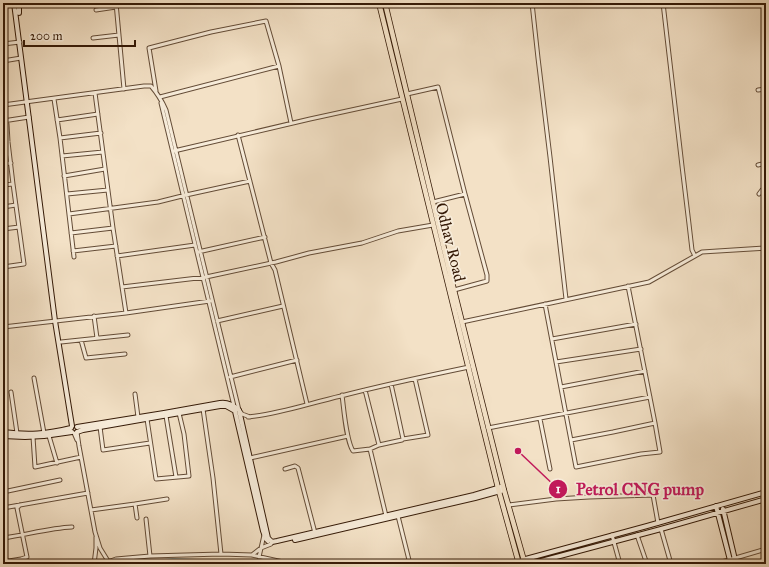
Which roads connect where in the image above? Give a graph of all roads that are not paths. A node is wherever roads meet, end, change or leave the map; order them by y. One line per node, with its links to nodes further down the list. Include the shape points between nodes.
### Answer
1 (14, 3): 14 (street)
2 (19, 3): 28 (street)
3 (116, 3): 10 (street)
4 (187, 3): 9 (street)
5 (379, 3): 27 (main road, Odhav Road)
6 (385, 3): 24 (main road, Odhav Road)
7 (532, 3): 85 (street)
8 (663, 3): 77 (street, via 692,250)
9 (182, 4)
10 (116, 7): 11 (street); 12 (street)
11 (96, 10)
12 (119, 35): 13 (street); 19 (street)
13 (93, 38)
14 (20, 42): 15 (street); 16 (street)
15 (3, 44)
16 (22, 58): 17 (street); 28 (street)
17 (3, 61)
18 (278, 66): 22 (street, via 266,21 211,32 148,48); 25 (street); 34 (street)
19 (124, 89): 22 (street, via 151,86); 23 (street)
20 (766, 89): 21 (street)
21 (758, 90)
22 (156, 92): 25 (street)
23 (95, 93): 26 (street); 30 (street)
24 (407, 94): 55 (street, via 438,87); 58 (main road, Odhav Road)
25 (160, 97): 40 (street)
26 (54, 99): 28 (street); 32 (street)
27 (402, 99): 34 (street); 65 (main road, Odhav Road)
28 (28, 102): 29 (street); 31 (street); 91 (street)
29 (3, 105)
30 (98, 114): 32 (street); 35 (street)
31 (29, 117): 33 (street); 91 (street)
32 (57, 120): 37 (street)
33 (5, 121): 39 (street)
34 (291, 123): 36 (street)
35 (101, 133): 37 (street); 41 (street)
36 (238, 135): 40 (street); 49 (street)
37 (60, 138): 42 (street)
38 (3, 142): 39 (street)
39 (8, 142): 43 (street)
40 (174, 151): 57 (street)
41 (103, 152): 42 (street); 47 (street)
42 (62, 156): 48 (street)
43 (11, 163): 45 (street); 50 (street)
44 (766, 163): 46 (street)
45 (3, 164)
46 (758, 164)
47 (105, 169): 48 (street); 53 (street)
48 (64, 176): 54 (street)
49 (250, 181): 57 (street); 70 (street)
50 (13, 184): 51 (street); 59 (street)
51 (3, 185)
52 (766, 188): 56 (street)
53 (108, 190): 54 (street); 61 (street)
54 (67, 194): 63 (street)
55 (465, 194): 58 (street); 84 (street, via 487,281)
56 (759, 194)
57 (184, 195): 61 (street, via 158,202); 71 (street); 75 (street)
58 (433, 202): 84 (main road, Odhav Road)
59 (16, 205): 60 (street); 64 (street)
60 (3, 207)
61 (110, 209): 63 (street); 66 (street)
62 (764, 212): 68 (street)
63 (69, 214): 69 (street)
64 (19, 226): 67 (street); 80 (street, via 24,264)
65 (433, 226): 79 (street); 93 (main road, Odhav Road)
66 (113, 228): 69 (street); 72 (street)
67 (3, 229)
68 (766, 229)
69 (71, 233): 74 (street)
70 (265, 237): 75 (street); 79 (street)
71 (195, 245): 75 (street); 76 (street)
72 (116, 246): 74 (street); 76 (street)
73 (766, 248): 77 (street, via 702,252)
74 (73, 251): 78 (street)
75 (198, 252): 81 (street)
76 (118, 256): 83 (street)
77 (695, 256): 82 (street, via 649,282)
78 (74, 257)
79 (271, 263): 81 (street); 88 (street)
80 (3, 267)
81 (204, 277): 83 (street); 86 (street)
82 (628, 286): 85 (street); 94 (street)
83 (122, 287): 89 (street)
84 (454, 290): 93 (main road, Odhav Road)
85 (566, 299): 87 (street)
86 (210, 301): 89 (street); 92 (street); 117 (street)
87 (544, 304): 93 (street); 98 (street)
88 (283, 306): 92 (street); 103 (street)
89 (126, 313): 90 (street)
90 (94, 316): 91 (street); 97 (street)
91 (57, 321): 95 (street); 100 (street); 132 (street)
92 (217, 321): 107 (street)
93 (459, 322): 105 (main road, Odhav Road)
94 (636, 324): 98 (street); 101 (street)
95 (3, 327)
96 (128, 334): 97 (street)
97 (97, 338): 99 (street)
98 (552, 339): 104 (street)
99 (81, 340): 100 (street); 102 (street, via 86,358)
100 (61, 342): 132 (street)
101 (640, 349): 104 (street); 106 (street)
102 (125, 354)
103 (297, 360): 107 (street); 119 (street)
104 (556, 362): 111 (street)
105 (470, 367): 109 (street); 131 (main road, Odhav Road); 152 (main road, Odhav Road)
106 (645, 371): 111 (street); 116 (street)
107 (230, 377): 117 (street)
108 (34, 378): 135 (street)
109 (415, 379): 110 (street); 140 (street, via 428,435)
110 (391, 384): 112 (street); 140 (street)
111 (561, 388): 124 (street)
112 (365, 390): 115 (street); 143 (street)
113 (11, 392): 134 (street)
114 (135, 394): 126 (street)
115 (342, 395): 119 (street); 138 (street)
116 (650, 397): 124 (street); 129 (street)
117 (234, 399): 118 (street); 120 (street); 122 (street)
118 (225, 404): 120 (street); 121 (street); 122 (street); 126 (street)
119 (307, 404): 122 (street, via 250,417)
120 (234, 406): 122 (street)
121 (203, 409): 123 (street); 185 (street)
122 (238, 412): 146 (street); 176 (street)
123 (179, 414): 125 (street); 150 (street, via 189,476)
124 (566, 414): 128 (street); 141 (street)
125 (166, 416): 127 (street); 150 (street)
126 (138, 417): 132 (street)
127 (147, 419): 130 (street); 142 (street)
128 (540, 419): 131 (street); 149 (street)
129 (655, 423): 141 (street); 141 (street, via 660,452 576,467)
130 (100, 428): 132 (street); 142 (street, via 103,450)
131 (488, 428): 152 (main road, Odhav Road)
132 (74, 429): 135 (street); 137 (street); 145 (street)
133 (3, 432): 134 (street)
134 (17, 433): 135 (street)
135 (44, 433)
136 (3, 436): 139 (street)
137 (49, 436): 139 (street); 147 (street)
138 (348, 436): 144 (street, via 353,451); 146 (street)
139 (32, 437): 147 (street, via 35,467)
140 (403, 439): 143 (street)
141 (571, 440)
142 (150, 443): 150 (street, via 156,478)
143 (379, 445): 144 (street)
144 (370, 449): 167 (street)
145 (81, 458): 147 (street); 155 (street)
146 (250, 458): 176 (street)
147 (57, 463)
148 (285, 469): 175 (street, via 295,466 298,468)
149 (550, 469)
150 (176, 477)
151 (60, 480): 153 (street)
152 (501, 489): 159 (main road, Odhav Road); 167 (street); 168 (street, via 475,498); 193 (main road, Odhav Road)
153 (3, 492)
154 (766, 492): 160 (street)
155 (88, 493): 161 (street); 164 (street)
156 (167, 499): 158 (street)
157 (766, 499): 165 (street)
158 (135, 504): 164 (street); 169 (street)
159 (509, 504): 171 (street, via 556,499 653,495); 190 (main road, Odhav Road)
160 (722, 504): 162 (street); 165 (street)
161 (20, 505): 163 (street); 177 (street, via 17,508)
162 (716, 506): 166 (street); 171 (street)
163 (3, 508)
164 (91, 510): 174 (street)
165 (724, 511): 166 (street); 191 (street)
166 (718, 513): 173 (street); 191 (street)
167 (386, 516): 175 (street)
168 (398, 516): 182 (street, via 316,536 278,544); 197 (street)
169 (137, 518)
170 (146, 519): 187 (street)
171 (658, 523): 178 (street)
172 (72, 527): 177 (street)
173 (661, 529): 179 (street); 201 (street)
174 (95, 532): 189 (street); 194 (street)
175 (315, 533): 182 (street)
176 (266, 534): 182 (street); 183 (street)
177 (23, 535): 180 (street); 192 (street, via 27,557)
178 (612, 535): 181 (street); 190 (street)
179 (637, 535): 181 (street); 200 (street)
180 (3, 538)
181 (614, 542): 198 (street); 199 (street)
182 (271, 543): 183 (street)
183 (261, 548): 186 (street); 188 (street)
184 (766, 549): 191 (street)
185 (221, 554): 186 (street); 187 (street)
186 (252, 555): 188 (street)
187 (150, 556): 189 (street)
188 (259, 557): 196 (street)
189 (108, 561): 195 (street)
190 (525, 561): 193 (street)
191 (732, 561): 202 (street); 203 (street)
192 (3, 562)
193 (518, 563)
194 (94, 564)
195 (102, 564)
196 (292, 564)
197 (410, 564)
198 (530, 564)
199 (620, 564)
200 (646, 564)
201 (671, 564)
202 (715, 564)
203 (736, 564)

